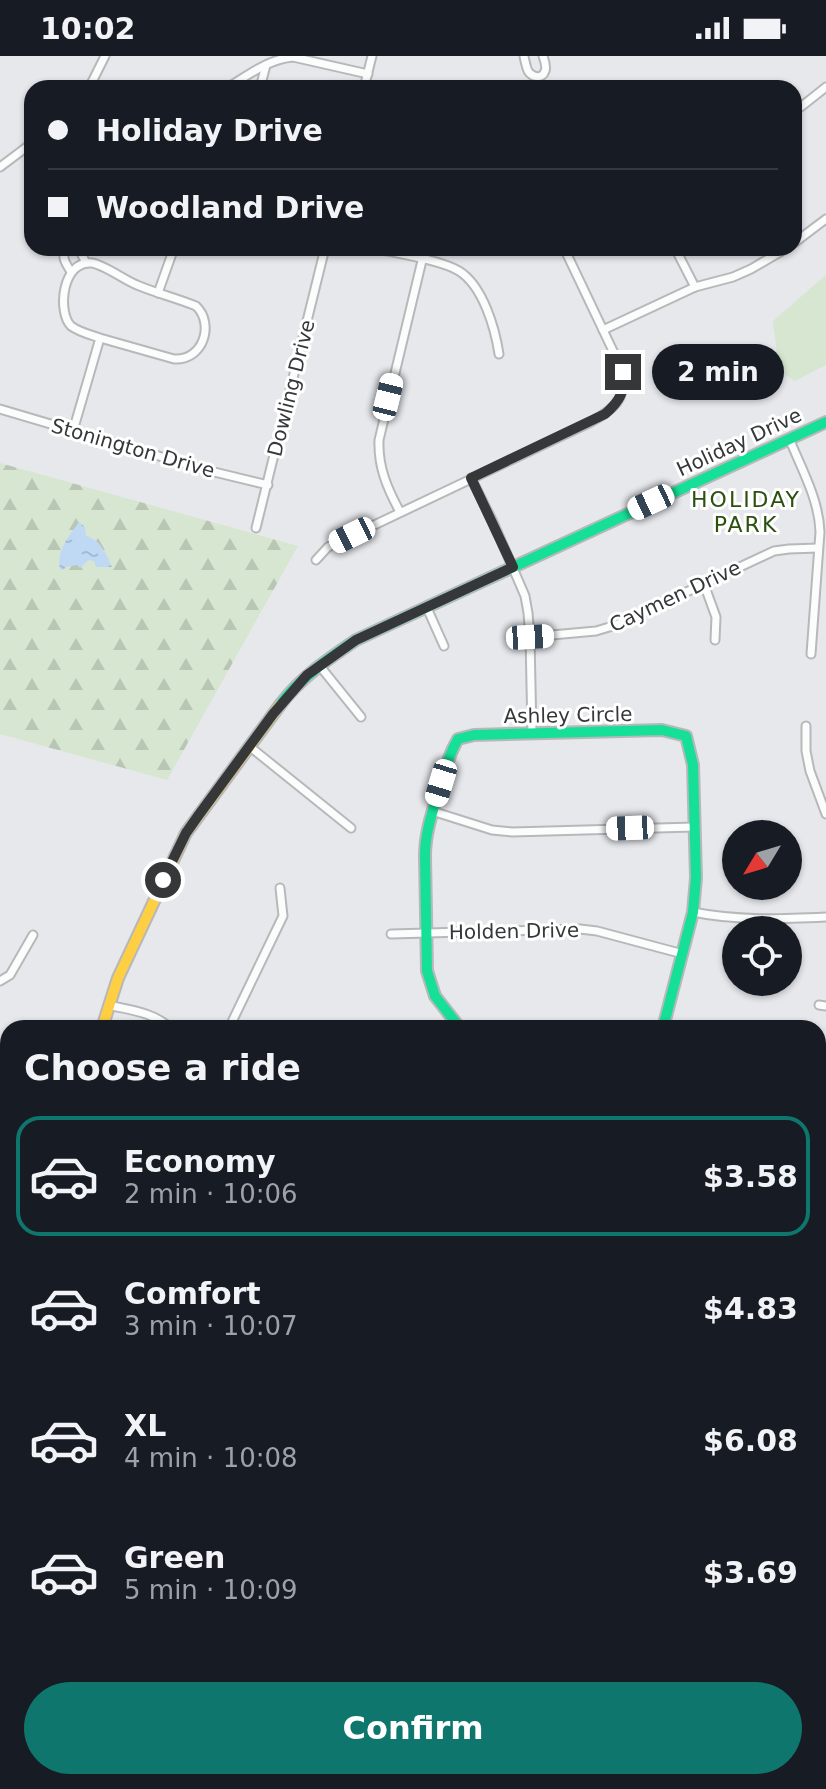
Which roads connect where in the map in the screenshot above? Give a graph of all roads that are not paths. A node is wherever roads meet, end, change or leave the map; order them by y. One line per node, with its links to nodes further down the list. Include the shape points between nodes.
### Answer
1 (105, 56): 7 (street)
2 (372, 56): 6 (street)
3 (524, 56): 4 (street, via 530,75 536,77 545,72)
4 (543, 56)
5 (266, 65): 6 (street, via 293,57); 8 (street); 9 (street)
6 (368, 74): 10 (street)
7 (93, 80)
8 (241, 80)
9 (262, 80)
10 (366, 80)
11 (826, 87): 12 (street)
12 (802, 105)
13 (24, 149): 14 (street)
14 (0, 167)
15 (826, 219): 16 (street)
16 (802, 237)
17 (63, 256): 28 (street)
18 (82, 256): 27 (street)
19 (171, 256): 30 (street)
20 (323, 256): 39 (street, Dowling Drive)
21 (406, 256): 26 (street)
22 (423, 256): 26 (street)
23 (568, 256): 31 (street)
24 (679, 256): 29 (street)
25 (775, 256): 29 (street)
26 (422, 260): 33 (street, via 459,271 470,281 495,331); 40 (street, via 379,440 381,470)
27 (86, 263): 28 (street); 30 (street)
28 (71, 272): 32 (street, via 65,285 65,317 75,328)
29 (695, 287): 31 (street)
30 (158, 293): 32 (street, via 203,312 205,330 196,353 174,359)
31 (603, 330): 38 (street, via 623,372 616,405)
32 (100, 338): 36 (street)
33 (499, 354)
34 (0, 409): 36 (street, Stonington Drive)
35 (826, 422): 37 (street, Holiday Drive)
36 (73, 431): 39 (street, Stonington Drive)
37 (789, 438): 42 (street, via 820,517); 44 (street, Holiday Drive)
38 (471, 478): 40 (street); 44 (street)
39 (268, 485): 41 (street, Dowling Drive)
40 (400, 512): 43 (street, via 328,547)
41 (256, 528)
42 (818, 548): 45 (street, Caymen Drive, via 774,551); 50 (street)
43 (316, 560)
44 (513, 567): 46 (street, Holiday Drive); 47 (street, via 525,596)
45 (704, 584): 47 (street, Caymen Drive, via 616,625); 48 (street, via 716,617)
46 (427, 608): 49 (street); 51 (street, Holiday Drive, via 356,640)
47 (530, 637): 54 (street)
48 (715, 640)
49 (444, 646)
50 (811, 654)
51 (319, 665): 52 (street); 55 (street, Holiday Drive, via 289,693)
52 (361, 717)
53 (806, 726): 57 (street, via 810,771)
54 (532, 733): 56 (street, Ashley Circle, via 458,739); 58 (street, Ashley Circle, via 662,730 686,736 693,765)
55 (249, 746): 59 (street); 68 (street, Holiday Drive, via 186,833)
56 (432, 811): 58 (street, via 512,832); 63 (street, Ashley Circle, via 424,839)
57 (826, 814)
58 (694, 827): 61 (street, Ashley Circle)
59 (351, 828)
60 (280, 888): 71 (street, via 283,916)
61 (693, 912): 62 (street, via 736,918); 66 (street, Ashley Circle)
62 (826, 917)
63 (425, 932): 64 (street, Holden Drive); 66 (street, Holden Drive, via 580,929); 72 (street, Ashley Circle, via 429,982)
64 (391, 934)
65 (33, 935): 67 (street, via 10,975)
66 (683, 954): 73 (street, Ashley Circle)
67 (0, 981)
68 (108, 1005): 69 (street, Holiday Drive); 70 (street)
69 (104, 1020)
70 (161, 1020)
71 (233, 1020)
72 (453, 1020)
73 (665, 1020)

